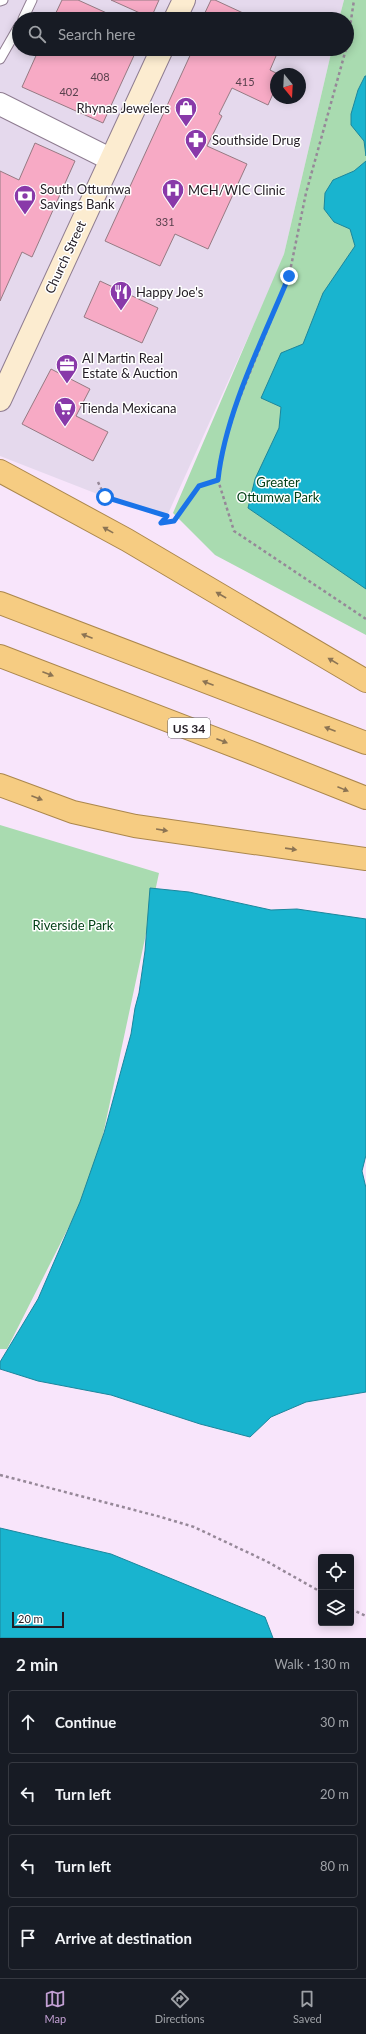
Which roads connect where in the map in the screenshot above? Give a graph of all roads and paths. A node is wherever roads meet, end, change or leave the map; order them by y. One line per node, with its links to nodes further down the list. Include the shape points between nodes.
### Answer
1 (32, 0): 4 (lane)
2 (184, 0): 5 (main road)
3 (354, 0): 6 (path)
4 (26, 12)
5 (178, 12)
6 (352, 12)
7 (12, 38): 10 (lane)
8 (159, 56): 12 (main road, Church Street)
9 (345, 56): 15 (path, via 306,193 289,276 236,407 220,459)
10 (0, 59)
11 (0, 104): 12 (street)
12 (110, 159): 13 (main road, Church Street)
13 (0, 400)
14 (0, 471): 20 (highway, one-way to 14, via 127,540)
15 (218, 480): 16 (path, via 199,486 174,521 161,523 167,516 105,497); 18 (path, via 234,531)
16 (98, 482)
17 (0, 603): 21 (highway, one-way to 17)
18 (366, 619)
19 (6, 658): 23 (highway, US 34, one-way to 23)
20 (366, 681)
21 (366, 743)
22 (0, 785): 24 (highway, one-way to 24, via 73,812 135,826)
23 (366, 798)
24 (366, 859)
25 (0, 1475): 26 (path, via 194,1527 266,1561)
26 (318, 1590)
27 (354, 1610): 28 (path)
28 (366, 1616)

